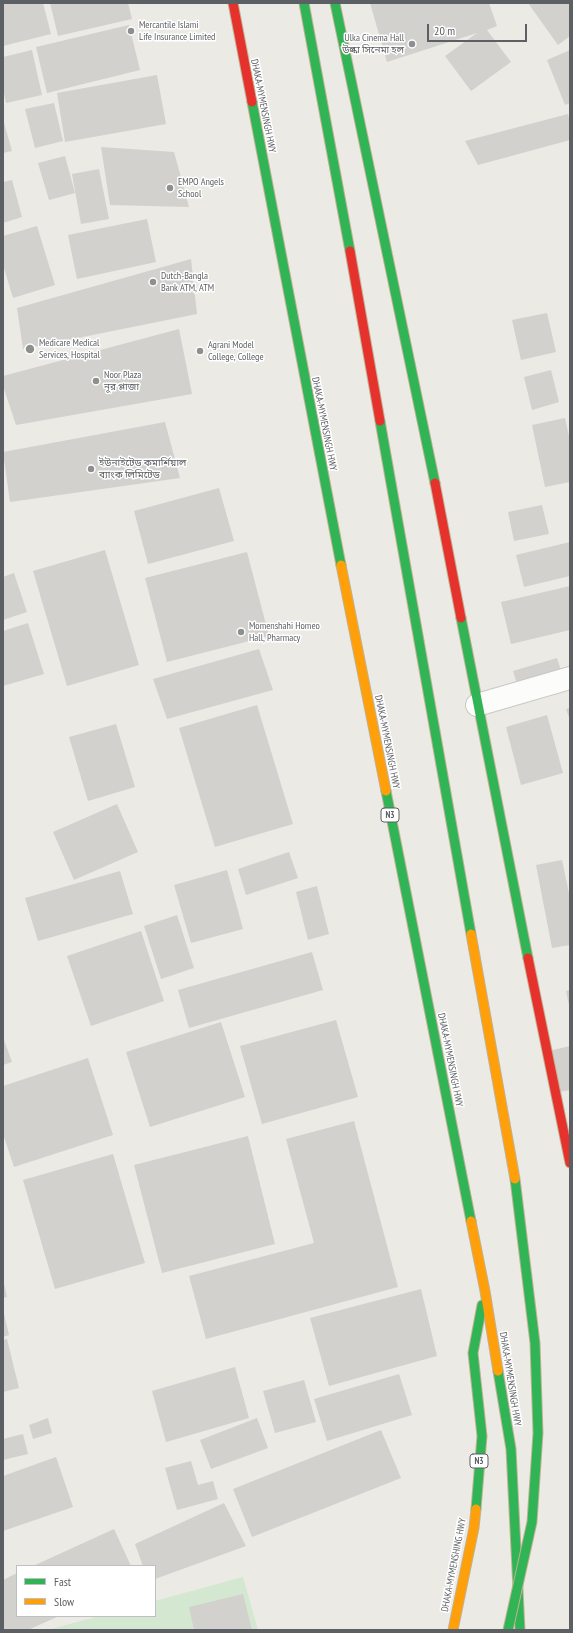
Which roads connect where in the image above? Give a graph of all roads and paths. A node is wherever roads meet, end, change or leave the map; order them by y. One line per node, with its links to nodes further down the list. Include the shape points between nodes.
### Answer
1 (233, 3): 7 (highway, DHAKA-MYMENSINGH HWY / N3, via 307,396)
2 (304, 3): 9 (highway, bridge, via 518,1196 535,1344 538,1433 532,1522)
3 (334, 3): 5 (highway, via 440,508)
4 (570, 678): 5 (street)
5 (477, 705): 6 (highway)
6 (570, 1163)
7 (485, 1290): 8 (highway, DHAKA-MYMENSHING HWY / N3, via 473,1353 482,1436 474,1528); 10 (highway, DHAKA-MYMENSINGH HWY / N3, via 511,1449)
8 (453, 1630)
9 (508, 1630)
10 (520, 1630)

